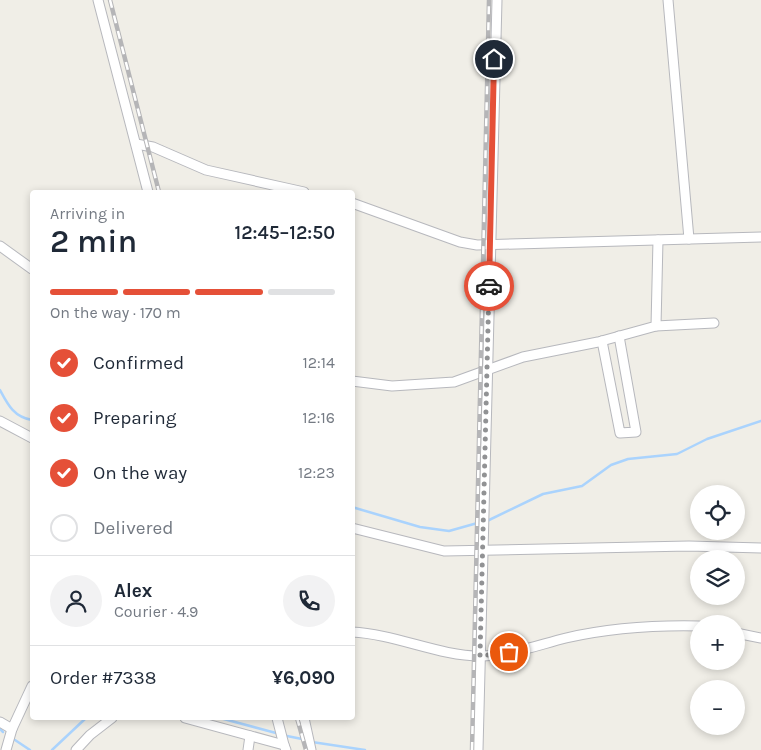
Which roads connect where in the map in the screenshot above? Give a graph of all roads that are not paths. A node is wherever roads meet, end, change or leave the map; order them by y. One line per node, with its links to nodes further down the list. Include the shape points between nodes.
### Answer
1 (98, 0): 4 (street)
2 (497, 0): 11 (street)
3 (668, 0): 9 (street)
4 (136, 144): 5 (street); 6 (street, via 153,147 206,170)
5 (148, 190)
6 (295, 190)
7 (355, 204): 11 (street, via 460,242)
8 (761, 237): 9 (street)
9 (689, 239): 10 (street)
10 (658, 240): 11 (street); 15 (street)
11 (490, 244): 18 (street)
12 (0, 246): 13 (street)
13 (30, 268)
14 (714, 323): 15 (street)
15 (656, 326): 16 (street)
16 (619, 336): 17 (street); 17 (street, via 636,432 620,434)
17 (602, 341): 18 (street, via 523,357)
18 (487, 369): 19 (street, via 454,382 392,386); 24 (street)
19 (355, 381)
20 (0, 421): 21 (street)
21 (30, 437)
22 (355, 529): 24 (street, via 444,550)
23 (761, 548): 24 (street, via 689,546)
24 (482, 550): 29 (street)
25 (690, 626): 29 (street, via 620,628 523,650)
26 (355, 632): 29 (street)
27 (745, 635): 28 (street)
28 (761, 638)
29 (480, 656): 43 (street)
30 (30, 690): 36 (street)
31 (109, 720): 41 (street)
32 (192, 720): 37 (street)
33 (278, 720): 39 (street)
34 (304, 720): 38 (street)
35 (0, 722): 36 (street)
36 (12, 729): 40 (street)
37 (250, 736): 39 (street); 42 (street)
38 (310, 744)
39 (285, 747)
40 (6, 750)
41 (76, 750)
42 (248, 750)
43 (478, 750)

